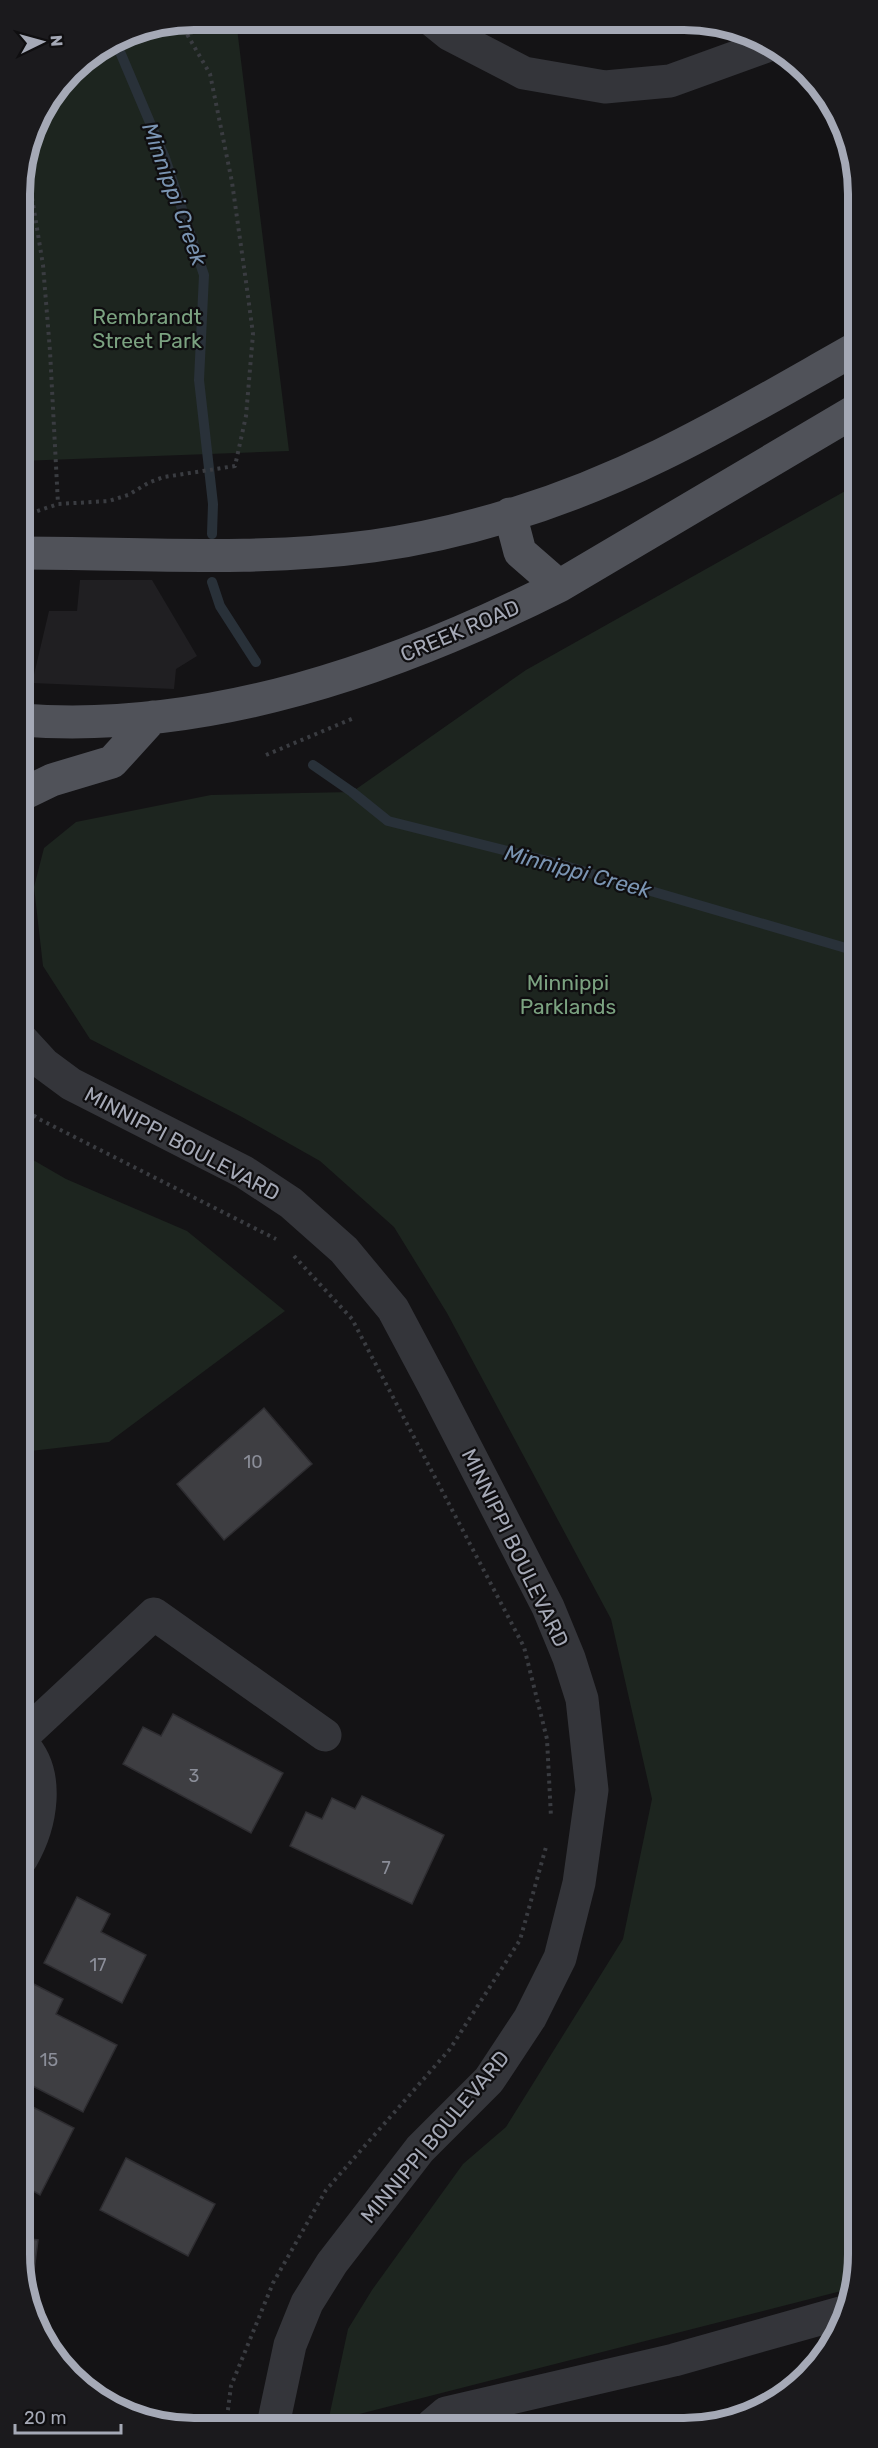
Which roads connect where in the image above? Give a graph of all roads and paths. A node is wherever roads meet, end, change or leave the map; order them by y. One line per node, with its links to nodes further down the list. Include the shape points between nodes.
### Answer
1 (185, 30): 7 (path, via 210,74 232,182 253,334 246,416 235,466 164,477 109,501)
2 (444, 30): 3 (street, via 524,74 605,87 670,81)
3 (760, 49)
4 (30, 186): 7 (path, via 44,275)
5 (848, 353): 9 (main road, via 660,456 605,481)
6 (848, 415): 11 (main road, CREEK ROAD)
7 (58, 504): 8 (path)
8 (30, 514)
9 (510, 514): 10 (main road, via 419,538 315,552); 11 (main road, via 520,552)
10 (30, 553)
11 (559, 586): 12 (main road, CREEK ROAD, via 457,634 347,675 271,696)
12 (153, 717): 14 (main road, CREEK ROAD); 16 (main road, via 112,762)
13 (354, 718): 15 (path)
14 (30, 720)
15 (266, 755)
16 (30, 791)
17 (30, 1049): 29 (street, MINNIPPI BOULEVARD, via 71,1084 244,1172 291,1203 344,1250 393,1309 434,1386 548,1607 582,1699 592,1790 579,1883 560,1958 530,2018 489,2079 420,2149 332,2263 307,2303 290,2345)
18 (30, 1113): 19 (path)
19 (280, 1241)
20 (288, 1250): 24 (path, via 352,1318 524,1647 547,1739)
21 (30, 1730): 22 (street, via 154,1614)
22 (325, 1735)
23 (30, 1753): 26 (street, via 41,1792)
24 (552, 1829)
25 (548, 1840): 28 (path, via 520,1940 450,2049 326,2190 273,2283 231,2386)
26 (30, 1844)
27 (837, 2314): 30 (street, via 674,2360 446,2413)
28 (227, 2418)
29 (274, 2418)
30 (440, 2418)

